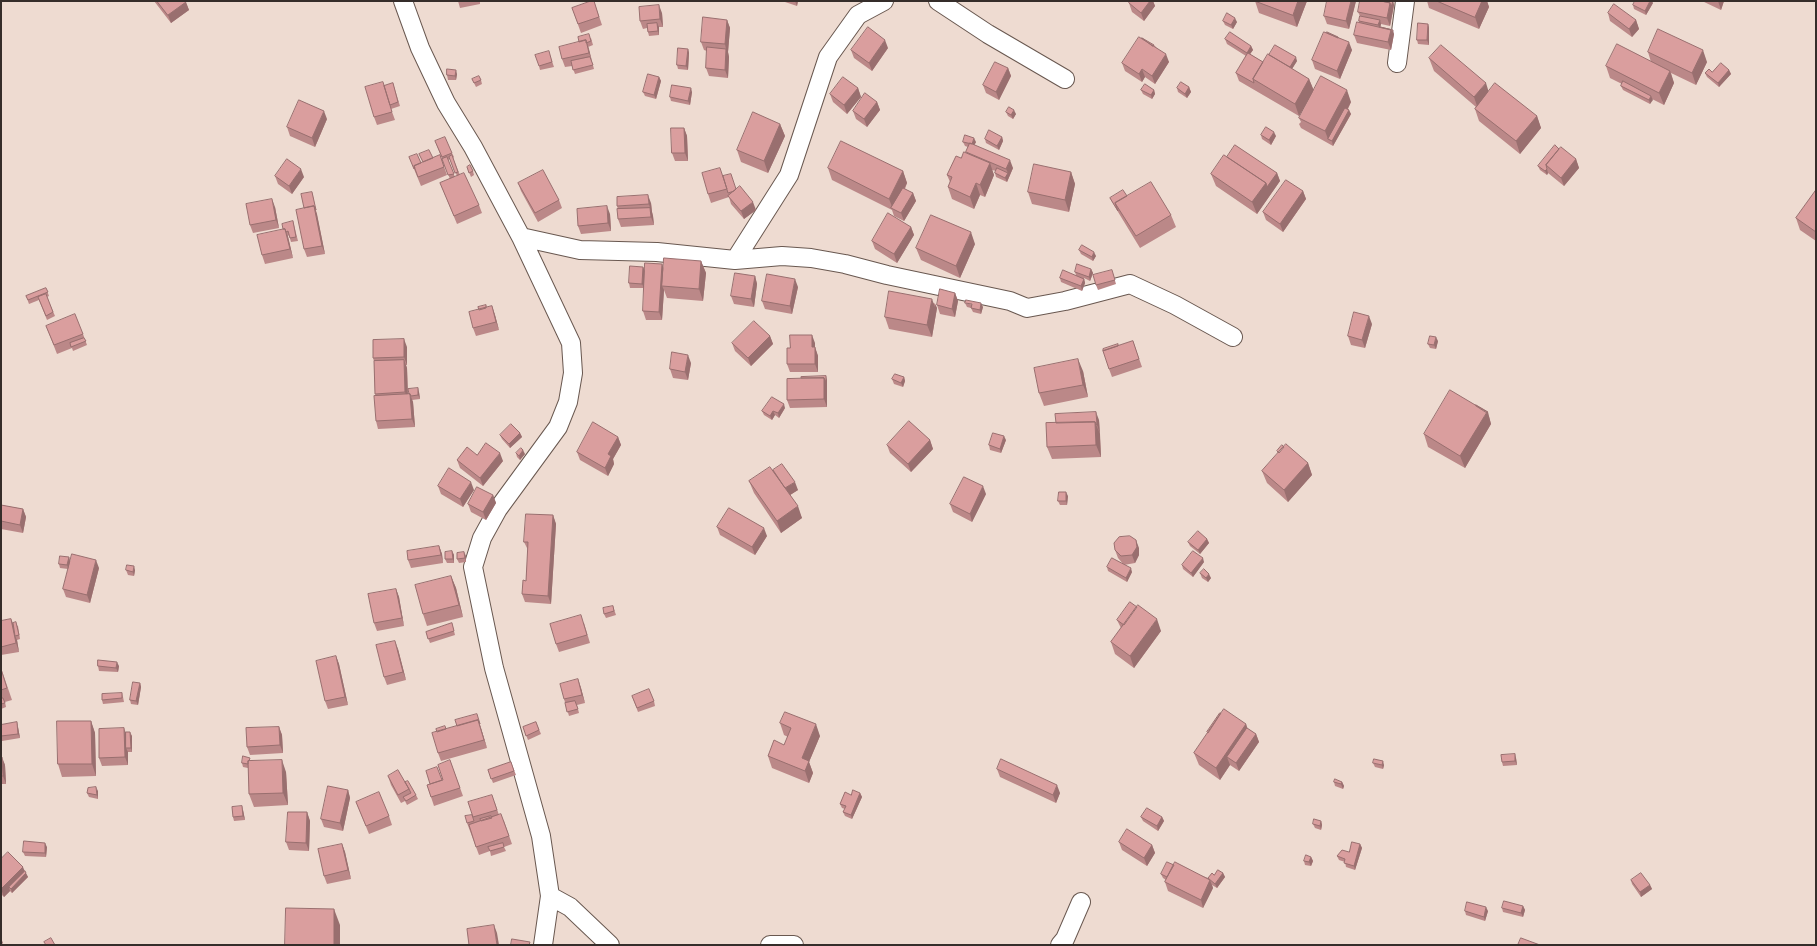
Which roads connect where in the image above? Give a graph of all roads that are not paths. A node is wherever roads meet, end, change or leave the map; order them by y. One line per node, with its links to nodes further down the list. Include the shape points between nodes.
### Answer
1 (403, 1): 7 (street, via 420,48 446,103 473,147)
2 (884, 1): 8 (street, via 858,15 828,57 789,175)
3 (938, 1): 6 (street)
4 (1405, 1): 5 (street)
5 (1397, 63)
6 (1065, 79)
7 (521, 237): 8 (street, via 580,250 657,252); 10 (street, via 571,343 573,373 568,402 558,428 498,509 482,538 473,568 494,668 541,836)
8 (735, 260): 9 (street, via 782,256 811,258 1010,301 1027,308 1130,284)
9 (1234, 337)
10 (550, 896): 12 (street); 13 (street, via 570,907)
11 (1081, 902): 16 (street)
12 (543, 945)
13 (610, 945)
14 (770, 945): 15 (street)
15 (794, 945)
16 (1060, 945)

